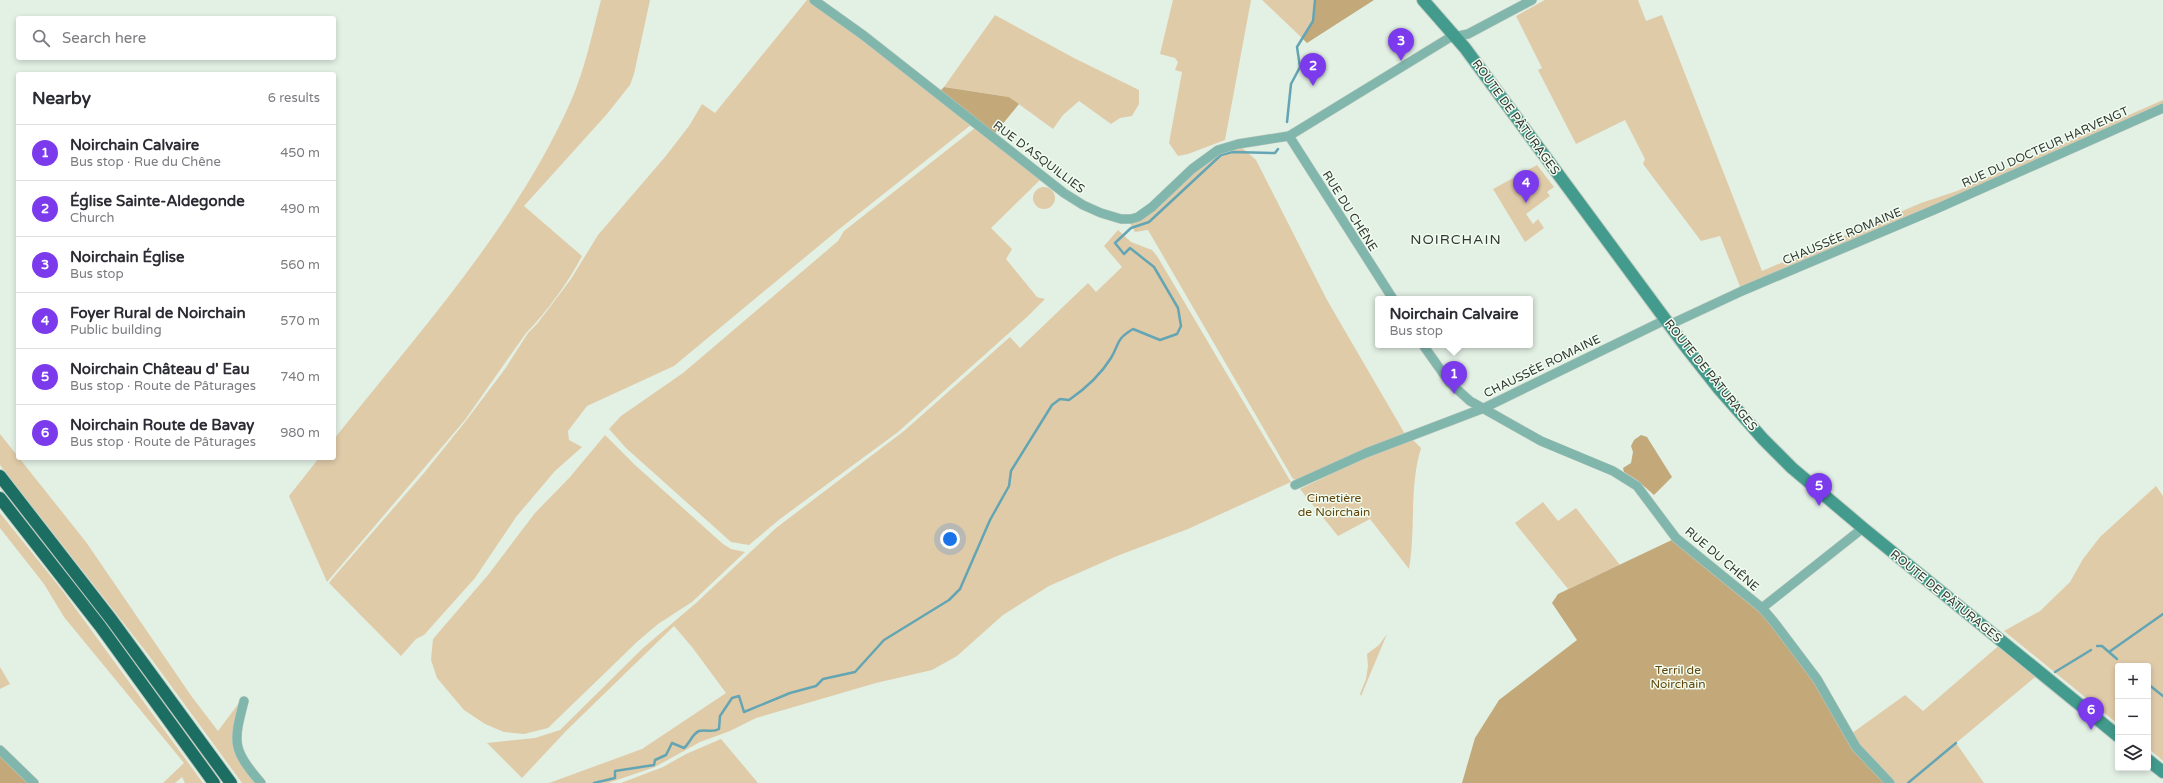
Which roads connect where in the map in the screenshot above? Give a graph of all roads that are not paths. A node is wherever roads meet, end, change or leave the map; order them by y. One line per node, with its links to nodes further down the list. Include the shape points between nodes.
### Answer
1 (814, 0): 6 (street, RUE D'ASQUILLIES, via 863,35 1064,193 1082,205 1113,217 1131,219 1145,213 1192,169 1218,150 1238,144)
2 (1423, 0): 4 (main road, ROUTE DE PÂTURAGES)
3 (1532, 0): 4 (street)
4 (1456, 38): 6 (street, via 1449,38); 9 (main road, ROUTE DE PÂTURAGES)
5 (2163, 108): 7 (street, RUE DU DOCTEUR HARVENGT)
6 (1289, 136): 8 (street, RUE DU CHÊNE)
7 (1936, 209): 9 (street, CHAUSSÉE ROMAINE)
8 (1390, 296)
9 (1667, 322): 11 (street, CHAUSSÉE ROMAINE); 15 (main road, ROUTE DE PÂTURAGES, via 1719,389 1763,439 1792,468)
10 (1425, 348): 11 (street, RUE DU CHÊNE, via 1454,387 1470,401)
11 (1484, 408): 13 (street, CHAUSSÉE ROMAINE, via 1366,453); 16 (street, RUE DU CHÊNE, via 1541,442 1613,471 1633,482 1676,538)
12 (0, 476): 24 (highway, via 111,619)
13 (1295, 485)
14 (0, 498): 23 (highway, via 104,633)
15 (1863, 528): 16 (street); 18 (main road, ROUTE DE PÂTURAGES)
16 (1762, 608): 26 (street, RUE DU CHÊNE, via 1817,679 1856,747)
17 (244, 701): 25 (street, via 236,731 236,746)
18 (2117, 735)
19 (0, 750): 22 (street)
20 (2151, 762): 21 (main road)
21 (2163, 772)
22 (34, 783)
23 (214, 783)
24 (231, 783)
25 (261, 783)
26 (1890, 783)

